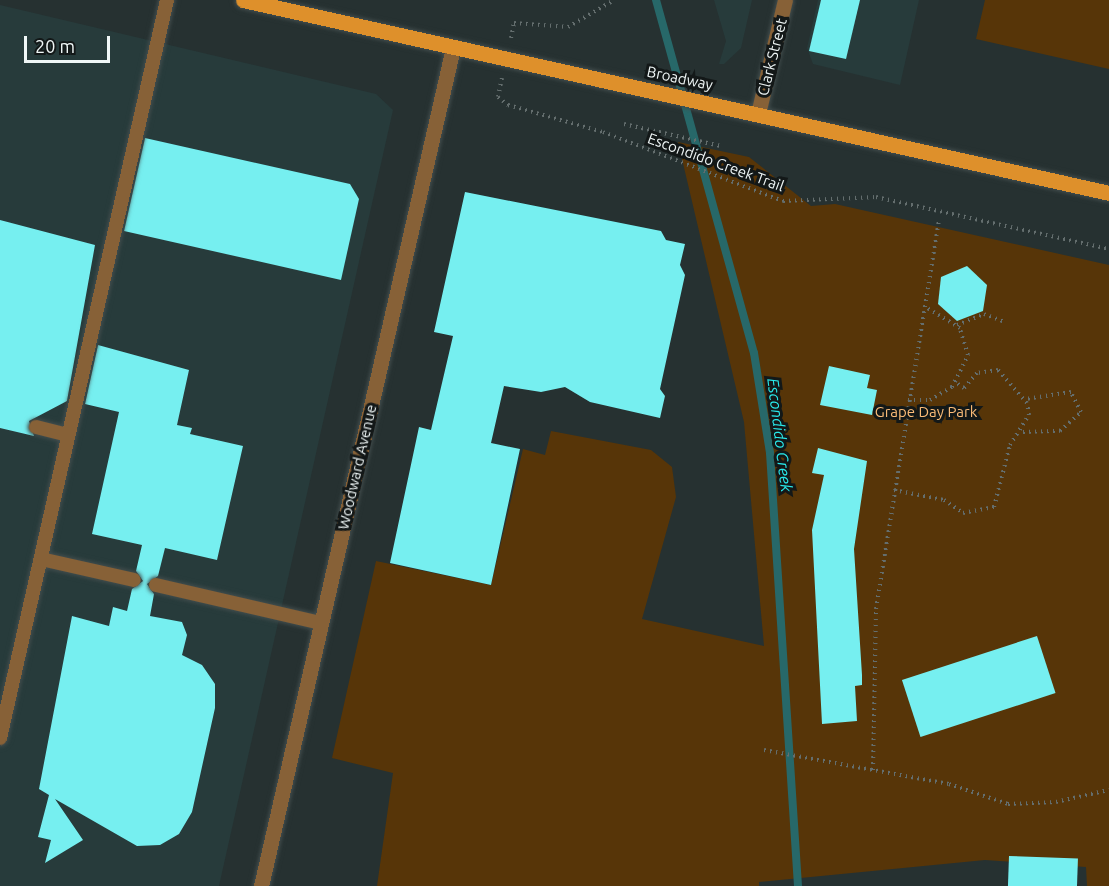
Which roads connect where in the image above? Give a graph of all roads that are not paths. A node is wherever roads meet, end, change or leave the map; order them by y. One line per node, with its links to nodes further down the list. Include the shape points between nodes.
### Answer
1 (167, 0): 8 (lane)
2 (243, 0): 4 (main road, Broadway)
3 (785, 0): 5 (street, Clark Street)
4 (453, 48): 5 (main road, Broadway); 12 (street, Woodward Avenue)
5 (758, 114): 6 (main road, Broadway)
6 (1109, 192)
7 (36, 427): 8 (lane)
8 (68, 435): 9 (lane)
9 (40, 559): 10 (lane); 13 (lane)
10 (134, 580)
11 (156, 585): 12 (lane)
12 (321, 623): 14 (street, Woodward Avenue)
13 (0, 738)
14 (261, 886)

